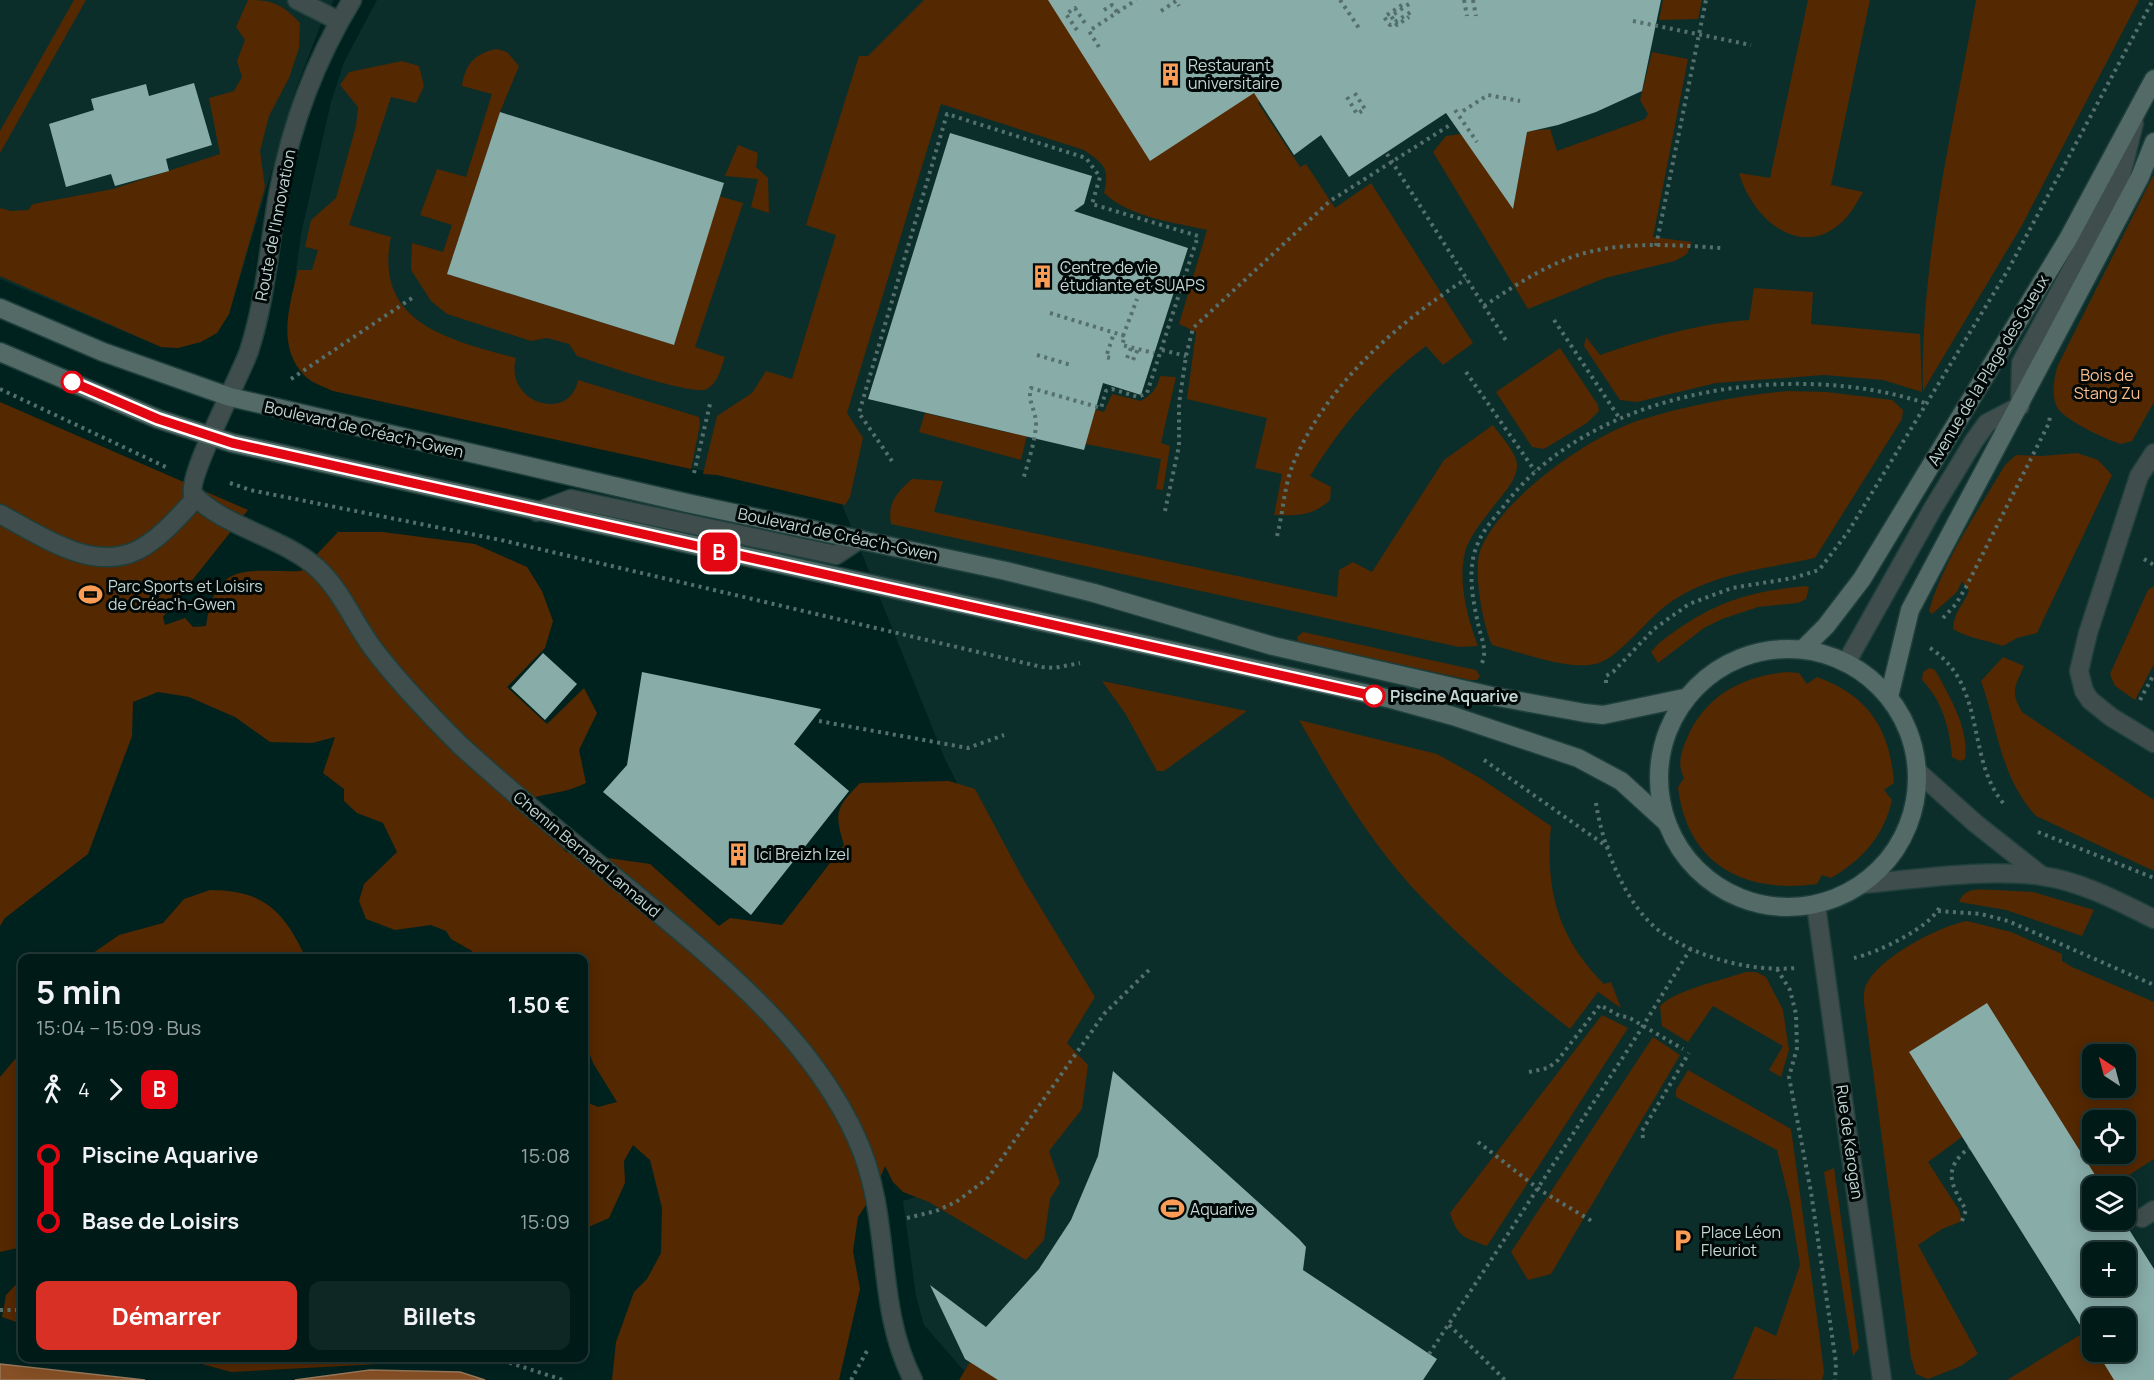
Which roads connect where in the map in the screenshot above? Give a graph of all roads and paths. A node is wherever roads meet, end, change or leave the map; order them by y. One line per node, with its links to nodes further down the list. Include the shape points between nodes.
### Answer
1 (297, 0): 25 (street)
2 (352, 0): 25 (street, Route de l'Innovation)
3 (1109, 0): 14 (path)
4 (1136, 0): 11 (path)
5 (1340, 0): 31 (path)
6 (1464, 0): 21 (path)
7 (1473, 0): 22 (path)
8 (1706, 0): 32 (path)
9 (2154, 0): 84 (path, via 2008,270)
10 (1175, 1): 15 (path); 18 (path)
11 (1126, 4): 19 (path); 20 (path)
12 (1402, 4): 17 (path, via 1384,17 1390,25)
13 (1409, 4): 23 (path, via 1391,16 1397,25)
14 (1112, 5): 16 (path); 20 (path)
15 (1179, 6)
16 (1104, 10)
17 (1414, 10)
18 (1161, 11)
19 (1128, 12)
20 (1115, 13): 24 (path); 27 (path)
21 (1467, 16)
22 (1476, 16)
23 (1409, 17)
24 (1116, 20)
25 (339, 21): 83 (street, Route de l'Innovation, via 302,102 279,190 253,337)
26 (1633, 21): 32 (path)
27 (1100, 22): 29 (path); 34 (path, via 1089,31)
28 (1087, 26): 30 (path, via 1075,8 1066,14)
29 (1104, 28)
30 (1077, 30)
31 (1361, 31)
32 (1699, 34): 33 (path); 47 (path)
33 (1751, 45)
34 (1099, 46)
35 (2154, 79): 41 (street, Avenue de la Plage des Gueux)
36 (1354, 92): 37 (path, via 1365,109 1357,114)
37 (1347, 98)
38 (1520, 101): 40 (path, via 1488,95)
39 (1455, 110): 43 (path)
40 (1463, 111)
41 (2136, 114): 86 (street, via 2120,180 2021,363); 103 (street, Avenue de la Plage des Gueux, via 2068,239 1862,579)
42 (1450, 125): 46 (path)
43 (1477, 142)
44 (2154, 142): 86 (street, via 2140,177)
45 (1387, 154): 46 (path)
46 (1392, 161): 49 (path); 72 (path, via 1330,201 1193,328)
47 (1656, 246): 48 (path); 52 (path, via 1580,254 1526,279)
48 (1721, 249)
49 (1467, 279): 52 (path); 101 (path, via 1403,324 1328,402 1292,467)
50 (412, 298): 87 (path, via 297,373 283,392)
51 (1137, 299): 58 (path)
52 (1484, 306): 65 (path)
53 (0, 308): 83 (street, Boulevard de Créac'h-Gwen, via 103,352)
54 (1050, 313): 55 (path)
55 (1060, 314): 60 (path); 61 (path)
56 (1136, 317): 58 (path)
57 (1123, 318): 58 (path)
58 (1130, 318): 64 (path)
59 (1554, 320): 88 (path)
60 (1058, 322)
61 (1087, 323): 62 (path); 63 (path)
62 (1086, 331)
63 (1114, 333): 64 (path); 77 (path)
64 (1123, 336): 66 (path, via 1122,345)
65 (1507, 342)
66 (1131, 348): 67 (path); 74 (path)
67 (1138, 349): 70 (path); 75 (path)
68 (1162, 350): 72 (path); 92 (path, via 1198,236 1092,204 1100,177 1086,158 947,114 859,413); 94 (path, via 1147,393 1141,397 1112,388 1106,392 1101,408 1031,388 1029,397 1036,421)
69 (0, 352): 89 (street, via 158,419)
70 (1154, 353)
71 (1037, 355): 73 (path)
72 (1186, 356): 98 (path, via 1179,404 1179,446)
73 (1046, 358): 76 (path); 78 (path)
74 (1127, 358)
75 (1134, 360)
76 (1057, 361): 79 (path); 80 (path, via 1069,364)
77 (1106, 363)
78 (1045, 364)
79 (1055, 367)
80 (1065, 370)
81 (1466, 372): 93 (path)
82 (0, 389): 91 (path)
83 (230, 398): 87 (street, Boulevard de Créac'h-Gwen); 89 (street)
84 (1925, 403): 88 (path, via 1848,386 1781,384 1710,393); 108 (path, via 1848,532 1819,570 1732,588 1689,604 1654,629)
85 (710, 404): 97 (path)
86 (2020, 406): 106 (street, via 1986,423); 109 (street, via 1910,610)
87 (277, 410): 97 (street, Boulevard de Créac'h-Gwen)
88 (1620, 419): 93 (path, via 1569,445)
89 (211, 437): 96 (street, via 193,478 191,490); 99 (street)
90 (2154, 453): 113 (street, via 2139,476 2079,671 2090,700)
91 (157, 460)
92 (892, 461)
93 (1535, 471): 107 (path, via 1486,528 1473,557 1474,597 1485,649)
94 (1023, 480)
95 (236, 484): 105 (path, via 249,490 501,540 1042,667)
96 (196, 498): 100 (street, via 163,532 139,550 123,556 94,557); 137 (street, Chemin Bernard Lannaud, via 284,545 316,568 339,593 379,656 422,708 758,1002 806,1058 843,1110 873,1178)
97 (687, 503): 102 (street, Boulevard de Créac'h-Gwen)
98 (1166, 511)
99 (537, 512): 102 (street, via 571,499 836,555); 117 (street, via 1391,699 1453,716 1596,767 1621,781)
100 (0, 514)
101 (1277, 536)
102 (860, 539): 110 (street, Boulevard de Créac'h-Gwen, via 1060,584 1273,646 1528,703 1603,715)
103 (1803, 649): 106 (street); 110 (street, via 1761,652 1737,660 1714,672)
104 (1937, 652): 116 (path, via 1971,706 1990,788)
105 (1086, 663)
106 (1846, 663): 109 (street)
107 (1480, 666)
108 (1606, 676)
109 (1889, 697): 115 (street, via 1913,744)
110 (1684, 698): 117 (street, via 1666,734 1659,764 1659,793)
111 (819, 721): 112 (path, via 968,748)
112 (1004, 735)
113 (2154, 743)
114 (1476, 755): 128 (path, via 1609,848 1617,873 1635,905 1661,932 1691,948)
115 (1917, 771): 119 (street); 121 (street, via 1915,804 1904,835 1887,862)
116 (2012, 812)
117 (1666, 822): 122 (street, via 1697,871 1720,888 1746,901 1774,907)
118 (2035, 830): 120 (path)
119 (2042, 876): 121 (street, via 1952,876); 124 (street, via 2093,892)
120 (2154, 878)
121 (1862, 884): 122 (street)
122 (1816, 904): 147 (street, Rue de Kérogan)
123 (1938, 911): 127 (path, via 2001,919)
124 (2154, 919)
125 (1777, 969): 146 (path, via 1790,990 1796,1014 1797,1048 1789,1077 1821,1255)
126 (1149, 970): 137 (path, via 1104,1014 988,1178 957,1202)
127 (2154, 985)
128 (1643, 1027): 129 (path); 131 (path, via 1600,1005 1558,1060 1548,1068); 140 (path, bridge)
129 (1683, 1049)
130 (1689, 1053): 132 (path, via 1642,1131)
131 (1529, 1072)
132 (1643, 1138)
133 (1478, 1142): 136 (path, via 1540,1190)
134 (1969, 1148): 135 (path, via 1952,1170 1953,1188 1966,1210)
135 (1962, 1221)
136 (1595, 1223)
137 (881, 1224): 144 (street, Chemin Bernard Lannaud, via 894,1331)
138 (0, 1310): 139 (path)
139 (18, 1310)
140 (1449, 1325): 141 (path); 145 (path)
141 (1429, 1354)
142 (507, 1362): 143 (path)
143 (563, 1380)
144 (913, 1380)
145 (1505, 1380)
146 (1835, 1380)
147 (1882, 1380)

